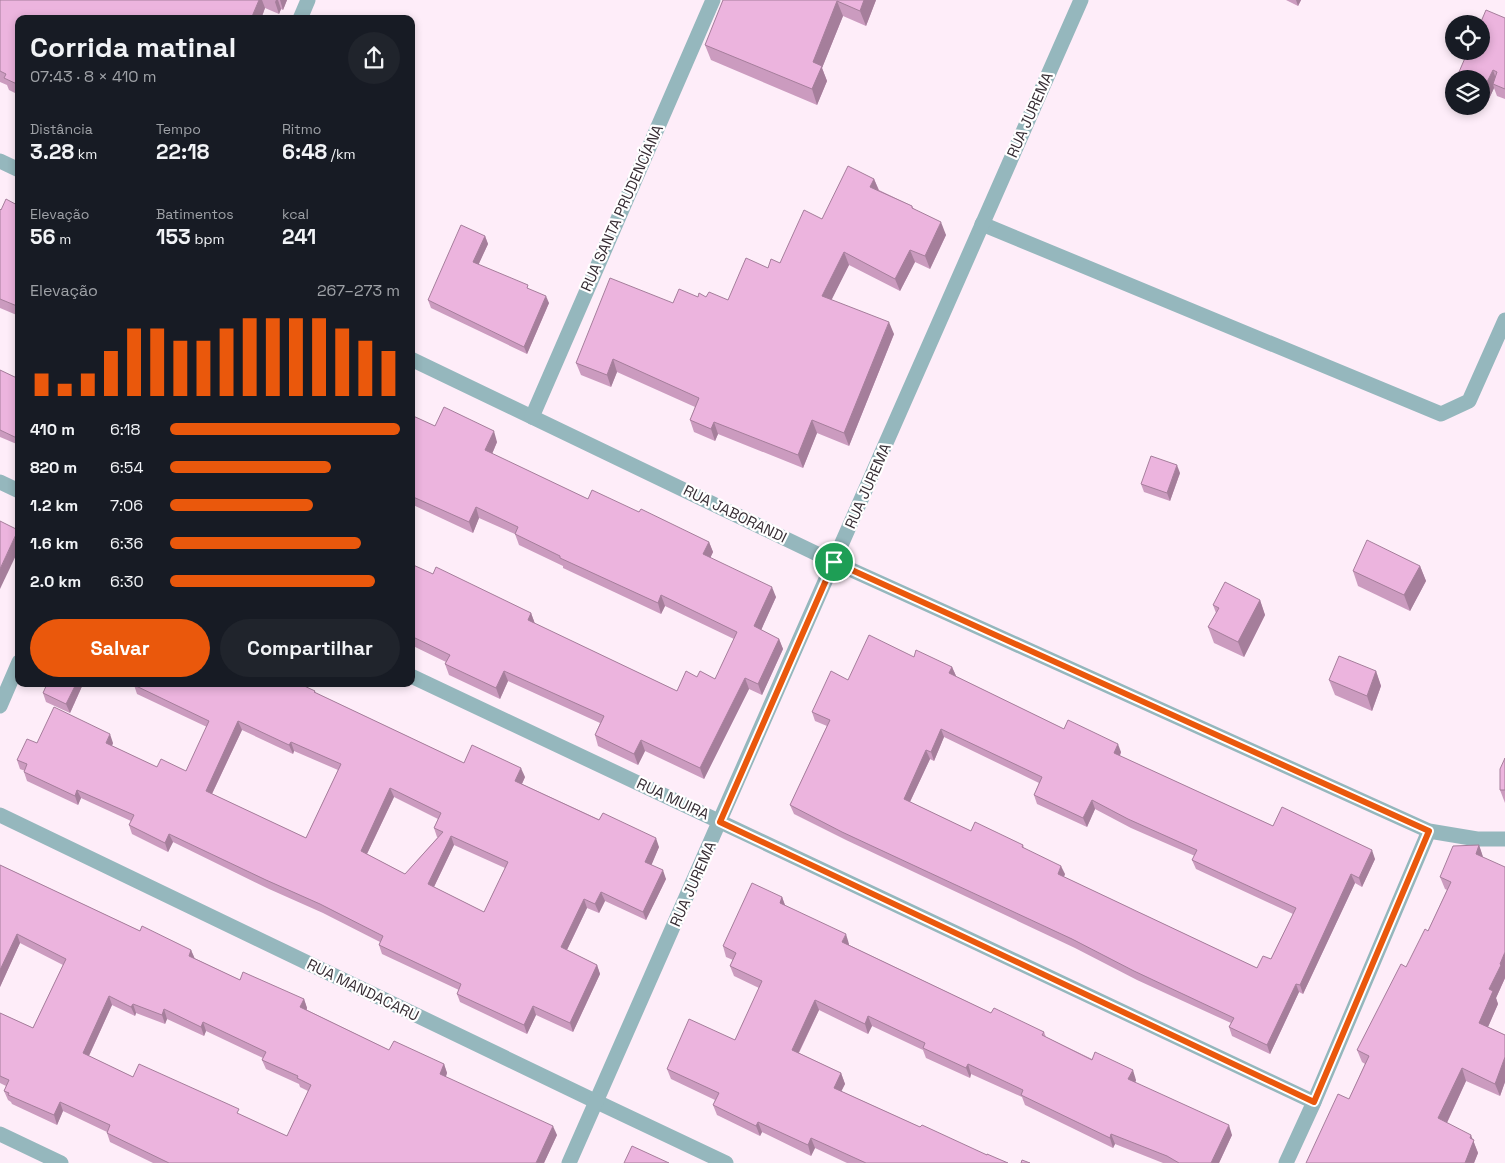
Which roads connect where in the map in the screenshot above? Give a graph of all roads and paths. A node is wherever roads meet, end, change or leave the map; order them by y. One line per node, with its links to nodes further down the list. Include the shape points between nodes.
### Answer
1 (308, 0): 4 (street)
2 (713, 0): 10 (street, RUA SANTA PRUDENCÍANA)
3 (1081, 0): 7 (street, RUA JUREMA)
4 (302, 15)
5 (0, 162): 6 (street)
6 (15, 168)
7 (982, 224): 8 (street, via 1441,414 1468,401); 13 (street, RUA JUREMA)
8 (1505, 320)
9 (415, 360): 10 (street, RUA JABORANDI)
10 (532, 416): 13 (street, RUA JABORANDI)
11 (0, 482): 12 (street)
12 (15, 489)
13 (834, 562): 18 (street, RUA JUREMA); 19 (street, RUA JABORANDI)
14 (15, 671): 16 (street)
15 (415, 678): 18 (street, RUA MUIRA)
16 (0, 706)
17 (0, 815): 21 (street, RUA MANDACARU)
18 (720, 822): 21 (street, RUA JUREMA); 22 (street, RUA MUIRA)
19 (1429, 831): 20 (street, RUA JABORANDI, via 1478,839); 22 (street)
20 (1505, 839)
21 (597, 1102): 25 (street, RUA JUREMA); 26 (street, RUA MANDACARU)
22 (1314, 1102): 27 (street)
23 (0, 1134): 24 (street)
24 (61, 1163)
25 (569, 1163)
26 (726, 1163)
27 (1286, 1163)

